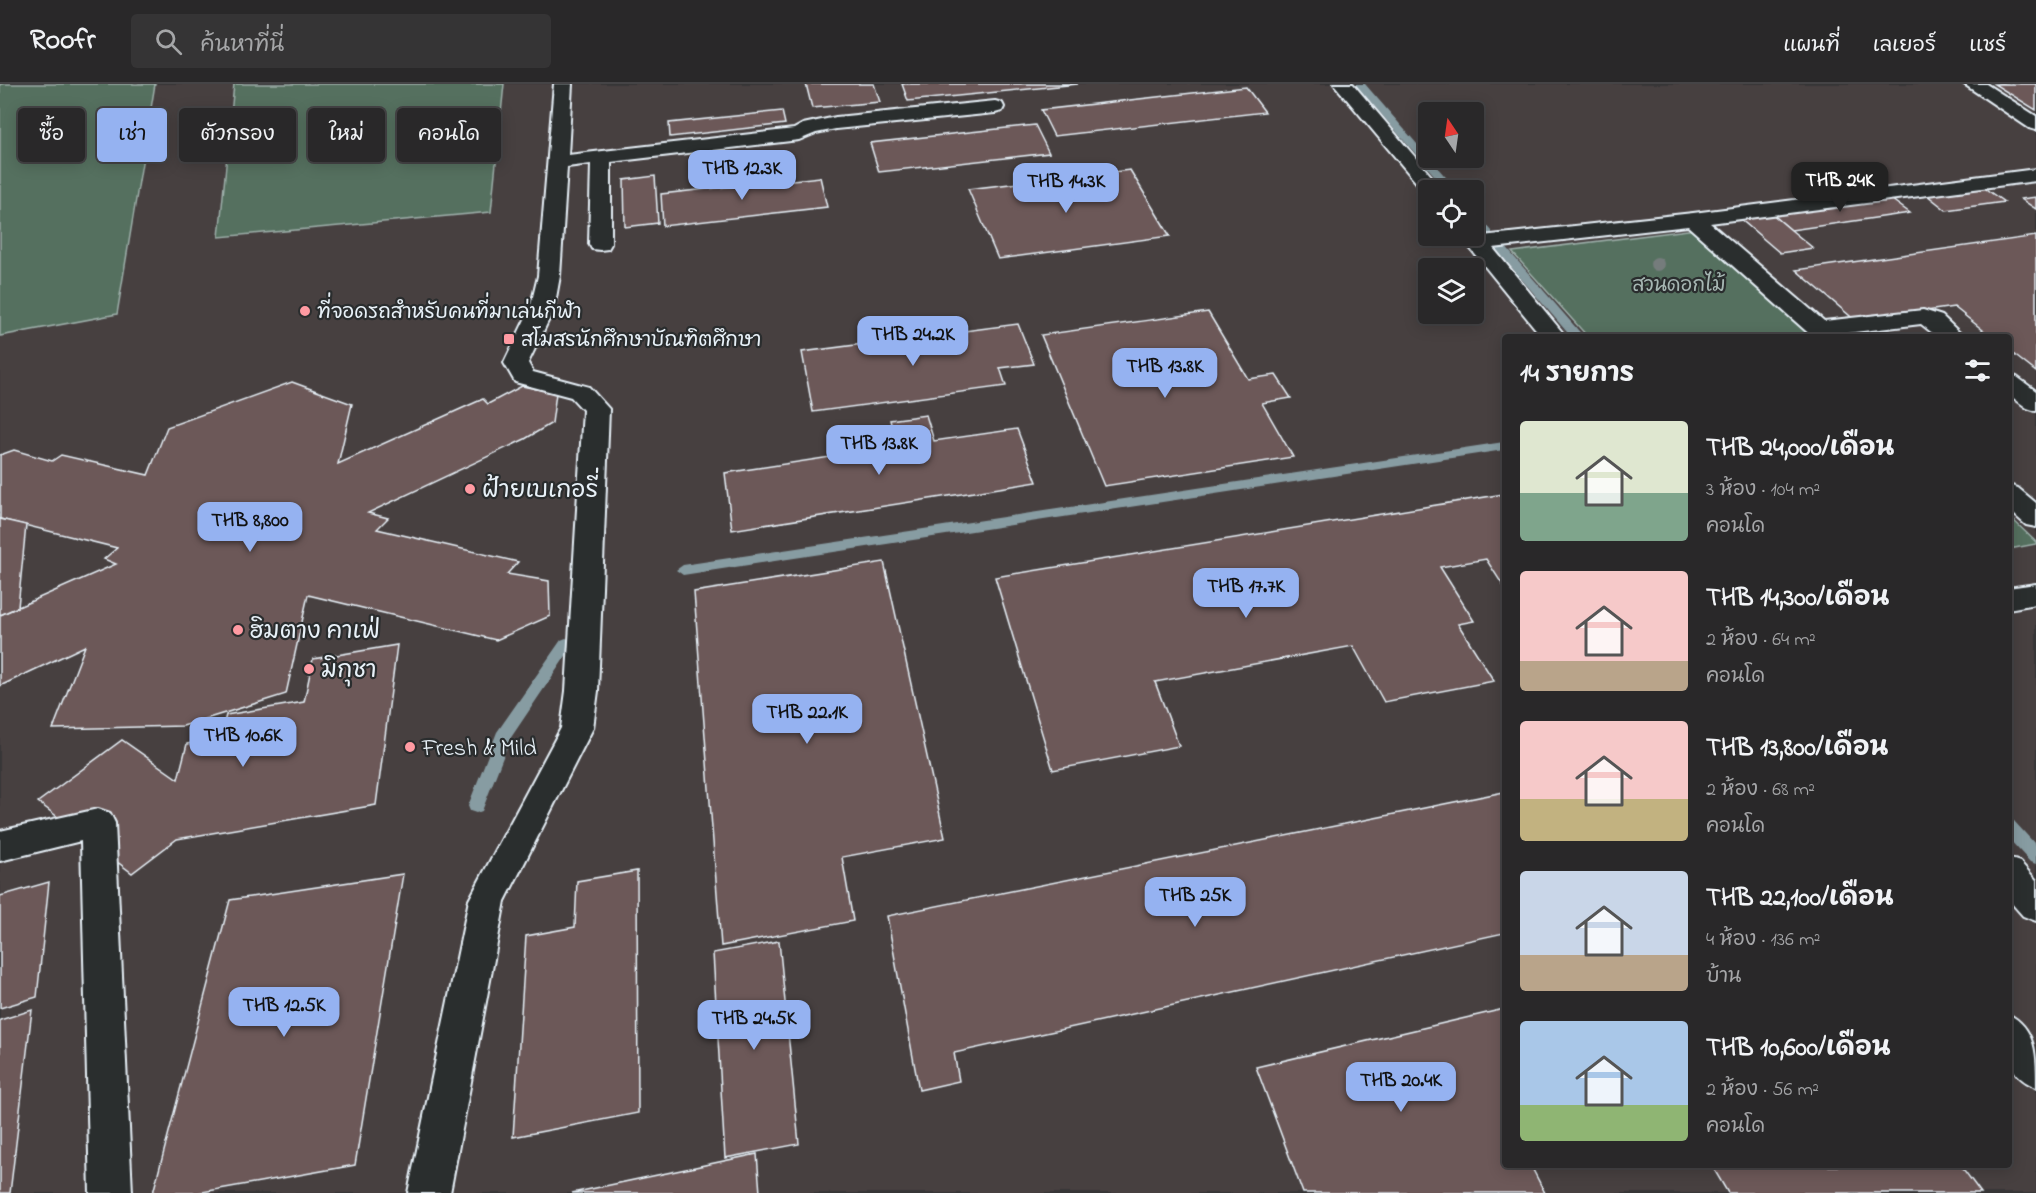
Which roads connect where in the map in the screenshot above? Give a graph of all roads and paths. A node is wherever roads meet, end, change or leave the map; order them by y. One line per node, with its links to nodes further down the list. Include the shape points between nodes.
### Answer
1 (563, 84): 7 (lane)
2 (1342, 84): 9 (lane)
3 (1973, 84): 5 (lane)
4 (995, 107): 6 (lane, via 836,123 799,134)
5 (2036, 124)
6 (601, 157): 7 (lane); 12 (lane)
7 (557, 162): 31 (lane, via 543,309 516,363 524,377 579,392 596,409 582,692 577,728 487,900)
8 (2036, 175): 10 (lane)
9 (1423, 180)
10 (1693, 219): 11 (lane); 15 (lane)
11 (1484, 237)
12 (600, 244)
13 (1479, 246): 14 (lane)
14 (1532, 308)
15 (1824, 333): 16 (lane, via 1923,317)
16 (1949, 334)
17 (2012, 385): 18 (lane)
18 (2036, 404)
19 (2012, 497): 20 (lane)
20 (2036, 518)
21 (2036, 594): 22 (lane)
22 (2012, 598)
23 (0, 846): 30 (lane, via 98,823)
24 (2012, 872): 26 (lane)
25 (2012, 878): 27 (lane)
26 (2036, 899)
27 (2036, 905)
28 (2012, 1037): 29 (lane)
29 (2036, 1068)
30 (111, 1193)
31 (429, 1193)

